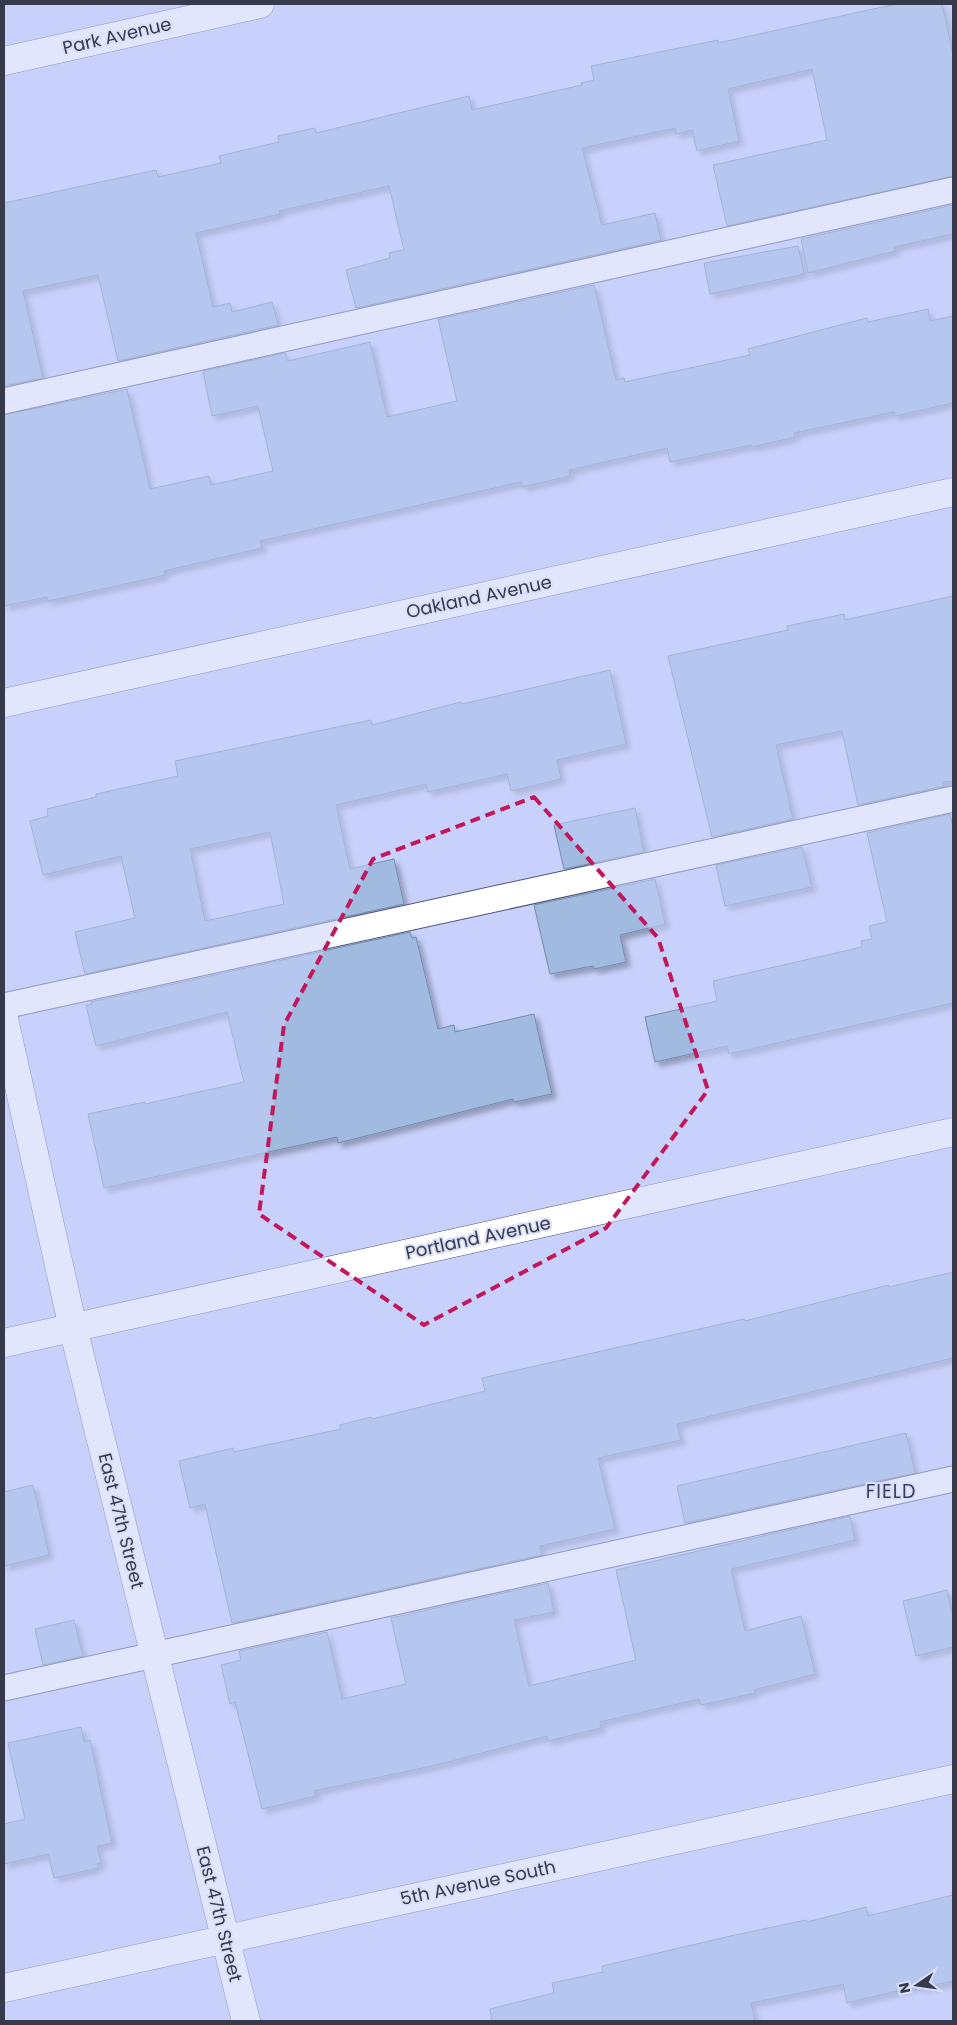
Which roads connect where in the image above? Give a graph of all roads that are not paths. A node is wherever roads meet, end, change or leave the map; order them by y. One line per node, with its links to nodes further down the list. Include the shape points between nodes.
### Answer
1 (260, 4): 2 (street, Park Avenue)
2 (4, 61)
3 (953, 190): 4 (lane)
4 (4, 401)
5 (953, 492): 6 (street, Oakland Avenue)
6 (4, 703)
7 (953, 799): 8 (lane)
8 (4, 1006)
9 (4, 1019): 11 (street, East 47th Street)
10 (953, 1132): 11 (street, Portland Avenue)
11 (73, 1328): 12 (street, Portland Avenue); 14 (street, East 47th Street)
12 (4, 1343)
13 (953, 1480): 14 (lane)
14 (153, 1655): 15 (lane); 17 (street, East 47th Street)
15 (4, 1688)
16 (953, 1778): 17 (street, 5th Avenue South)
17 (225, 1938): 18 (street, 5th Avenue South); 19 (street, East 47th Street)
18 (4, 1988)
19 (246, 2021)

